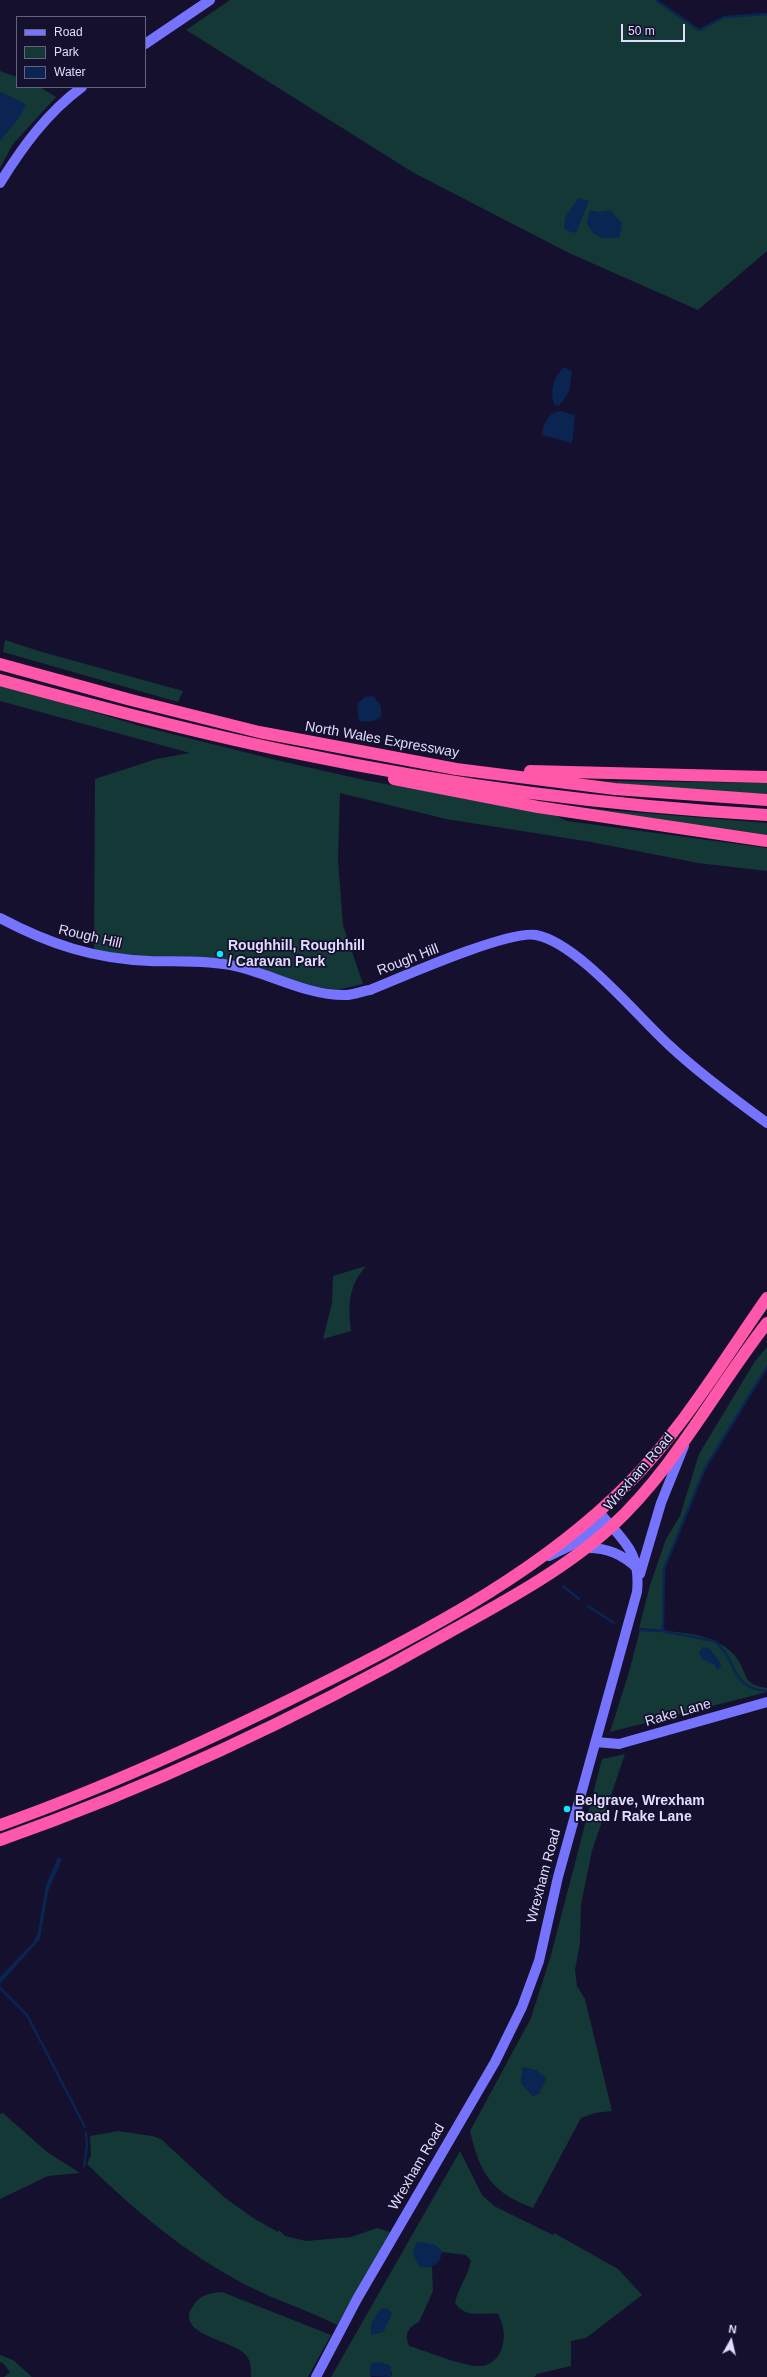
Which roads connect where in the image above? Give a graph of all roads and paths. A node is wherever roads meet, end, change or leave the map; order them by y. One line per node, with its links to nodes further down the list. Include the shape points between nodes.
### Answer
1 (210, 0): 2 (street)
2 (146, 43)
3 (81, 88): 4 (street, via 46,118 18,154)
4 (0, 183)
5 (0, 664): 8 (highway, North Wales Expressway, via 259,732)
6 (0, 680): 7 (highway, North Wales Expressway, via 128,714)
7 (300, 754): 11 (highway, North Wales Expressway, via 466,784 608,802); 12 (highway, via 410,783 538,807)
8 (416, 761): 9 (highway, via 534,772); 10 (highway, North Wales Expressway, via 456,769 614,789)
9 (767, 777)
10 (767, 800)
11 (767, 814)
12 (767, 841)
13 (0, 918): 14 (street, Rough Hill, via 62,947 94,955 132,960 234,966 323,993 347,995 370,990 508,937 535,935 562,945 582,960 670,1046 719,1088)
14 (767, 1123)
15 (767, 1298): 18 (highway, Wrexham Road, via 675,1431)
16 (767, 1323): 17 (highway, Wrexham Road)
17 (688, 1439): 18 (highway, Wrexham Road, via 656,1480); 20 (street, via 661,1503)
18 (605, 1519): 19 (highway); 20 (street, Wrexham Road, via 631,1550); 23 (highway, via 394,1647 308,1691 158,1763)
19 (587, 1548): 20 (street, via 612,1551 621,1555); 24 (highway, via 399,1661 233,1747)
20 (638, 1574): 22 (street, Wrexham Road, via 634,1607)
21 (767, 1702): 22 (street, Rake Lane, via 619,1744)
22 (596, 1742): 25 (street, Wrexham Road, via 558,1877 538,1961 522,2008 495,2062 357,2299)
23 (0, 1825)
24 (0, 1840)
25 (316, 2377)

